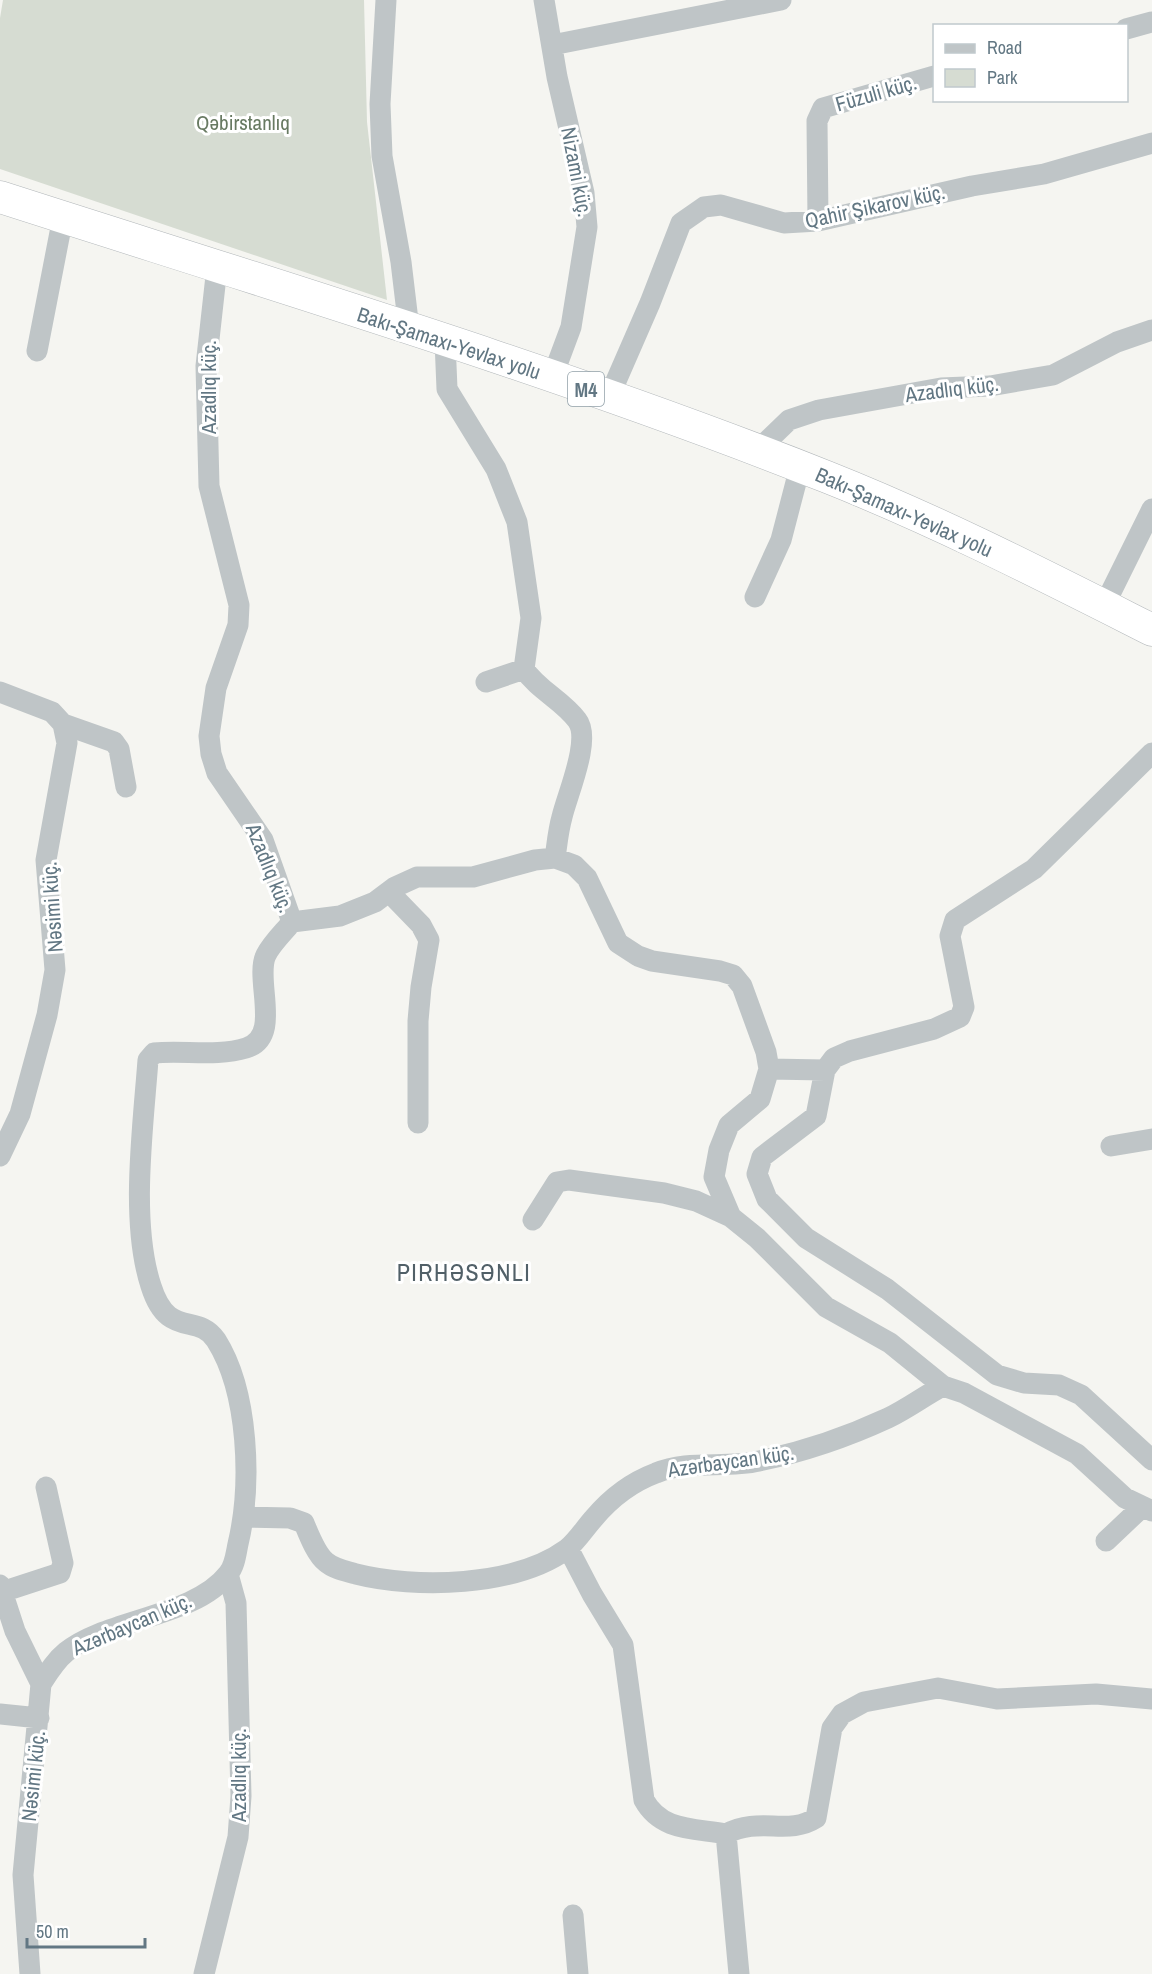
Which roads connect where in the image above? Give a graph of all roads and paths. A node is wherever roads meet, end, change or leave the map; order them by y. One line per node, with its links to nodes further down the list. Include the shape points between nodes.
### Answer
1 (386, 0): 13 (street, via 380,105 382,156)
2 (544, 0): 6 (street, Nizami küç.)
3 (781, 0): 6 (street)
4 (1152, 22): 5 (street)
5 (1128, 28)
6 (552, 45): 17 (street, Nizami küç., via 584,194 587,227 571,327)
7 (933, 76): 11 (street, Füzuli küç., via 823,108 817,121)
8 (1152, 143): 11 (street, Qahir Şikarov küç., via 1044,174)
9 (0, 197): 10 (highway, Bakı-Şamaxı-Yevlax yolu / M4)
10 (63, 217): 12 (highway, Bakı-Şamaxı-Yevlax yolu / M4); 16 (street)
11 (818, 221): 18 (street, Qahir Şikarov küç., via 784,223 721,205 704,207 681,223)
12 (217, 267): 13 (highway, Bakı-Şamaxı-Yevlax yolu / M4); 33 (street, Azadlıq küç., via 206,366 209,486 239,605 238,625 216,688 211,754 217,773 263,840)
13 (408, 329): 15 (highway, Bakı-Şamaxı-Yevlax yolu / M4)
14 (1152, 330): 19 (street, Azadlıq küç., via 1117,342 1053,375 990,386 941,388 819,410 789,420)
15 (445, 342): 17 (highway, Bakı-Şamaxı-Yevlax yolu / M4); 25 (street, via 447,388 496,469 517,522 531,618)
16 (37, 351)
17 (552, 378): 18 (highway, Bakı-Şamaxı-Yevlax yolu / M4)
18 (609, 398): 19 (highway, Bakı-Şamaxı-Yevlax yolu / M4)
19 (757, 451): 20 (highway, Bakı-Şamaxı-Yevlax yolu / M4)
20 (800, 467): 22 (street, via 781,540); 23 (highway, Bakı-Şamaxı-Yevlax yolu / M4, via 990,549)
21 (1152, 509): 23 (street)
22 (754, 597)
23 (1104, 606): 24 (highway, Bakı-Şamaxı-Yevlax yolu / M4)
24 (1152, 630)
25 (524, 669): 26 (street); 31 (street, via 532,682 578,720 582,736)
26 (486, 682)
27 (0, 692): 28 (street, via 52,712)
28 (63, 724): 30 (street, via 114,742 119,749); 39 (street, Nəsimi küç., via 67,743 46,860 55,970 20,1114)
29 (1152, 753): 35 (street, via 1034,868 955,920 950,936 964,1007 960,1017 934,1029 850,1051 834,1058)
30 (126, 787)
31 (555, 858): 32 (street, via 473,877 417,877); 34 (street, via 574,866 587,878 618,943 624,947 652,961 733,975 742,986)
32 (389, 892): 33 (street, via 339,916); 36 (street, via 421,925 429,940 418,1021)
33 (292, 922): 46 (street, Azadlıq küç., via 266,955 262,968 266,1008 259,1038 248,1048 154,1053 148,1060 141,1250 157,1303 167,1316 180,1323 208,1330 237,1392 247,1460)
34 (769, 1070): 35 (street); 40 (street, via 760,1099 729,1125 719,1150 714,1177)
35 (825, 1070): 43 (street, via 816,1116 762,1157 757,1174 767,1199 806,1238 887,1289 998,1375 1024,1383 1059,1385 1082,1395)
36 (418, 1123)
37 (1152, 1138): 38 (street)
38 (1111, 1146)
39 (0, 1156)
40 (731, 1217): 41 (street, via 696,1201 664,1193 569,1180 557,1182); 42 (street, via 826,1307 890,1343)
41 (533, 1220)
42 (943, 1386): 45 (street, via 964,1392 1077,1454 1125,1498); 48 (street, Azərbaycan küç., via 889,1417 800,1453 754,1462 699,1463 657,1472 622,1491)
43 (1152, 1461)
44 (46, 1487): 50 (street, via 63,1563 60,1573)
45 (1147, 1509): 47 (street)
46 (245, 1516): 48 (street, Azərbaycan küç., via 290,1518 304,1523 326,1562 382,1581 415,1584 482,1578 520,1571); 49 (street)
47 (1106, 1541)
48 (568, 1548): 55 (street, via 622,1645 644,1800 664,1823)
49 (228, 1574): 51 (street, Azərbaycan küç., via 178,1606 93,1637 66,1652); 58 (street, Azadlıq küç., via 236,1603 241,1796 238,1837)
50 (1, 1588): 51 (street, Nəsimi küç., via 15,1630)
51 (41, 1684): 54 (street, Nəsimi küç.)
52 (1152, 1699): 55 (street, via 1096,1694 998,1699 938,1688 864,1702 842,1714 832,1728 816,1818 802,1827 741,1826)
53 (0, 1714): 54 (street)
54 (39, 1718): 57 (street, Nəsimi küç., via 23,1875)
55 (726, 1834): 60 (street)
56 (573, 1915): 59 (street)
57 (30, 1974)
58 (204, 1974)
59 (578, 1974)
60 (739, 1974)

